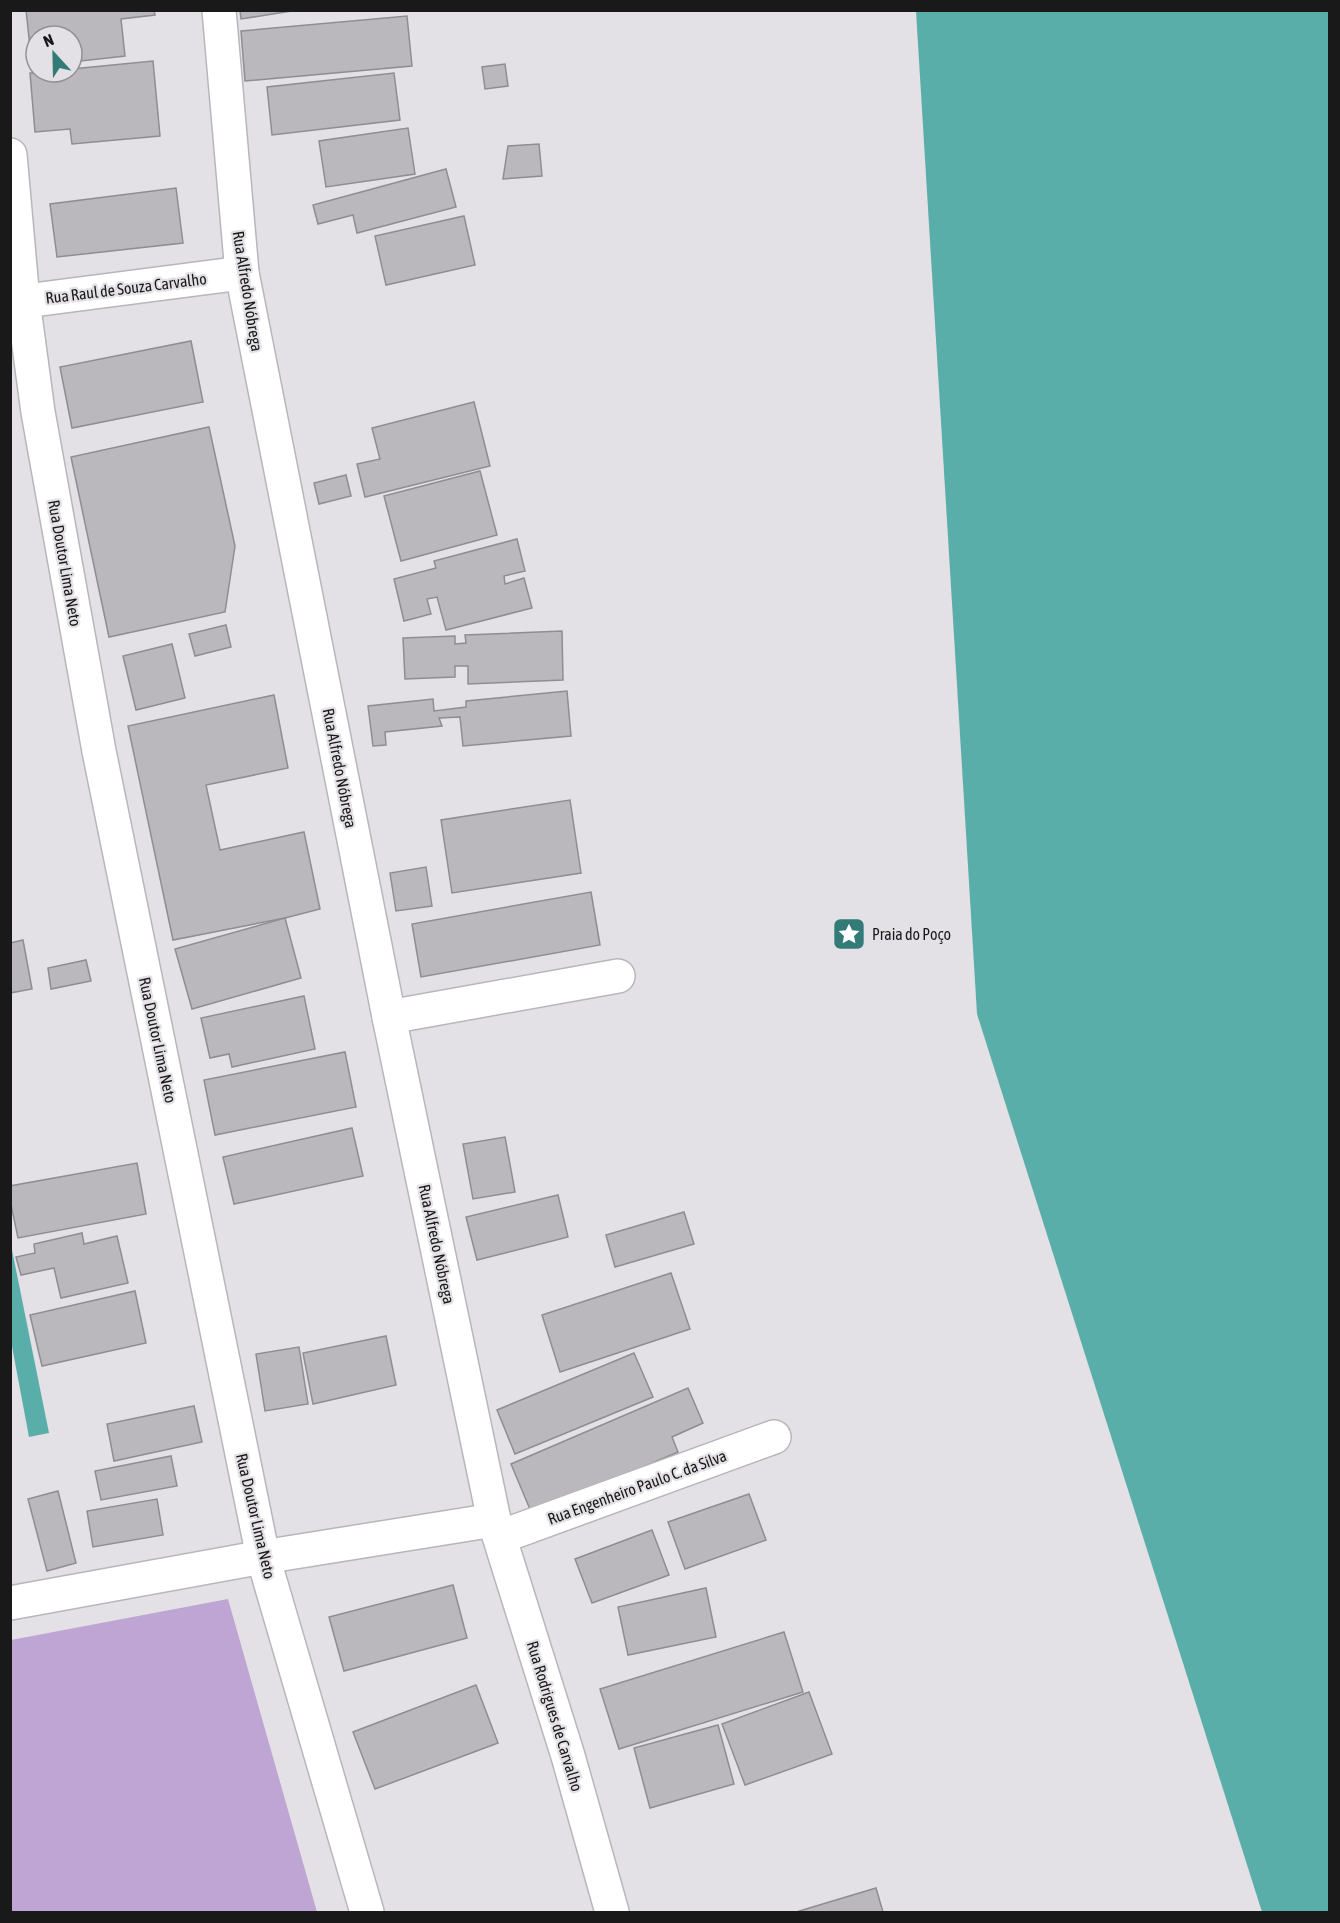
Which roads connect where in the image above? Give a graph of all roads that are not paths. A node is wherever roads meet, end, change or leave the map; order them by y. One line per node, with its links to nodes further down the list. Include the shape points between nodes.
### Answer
1 (219, 10): 3 (street, Rua Alfredo Nóbrega)
2 (10, 155): 4 (street, Rua Doutor Lima Neto)
3 (242, 273): 4 (street, Rua Raul de Souza Carvalho); 6 (street, Rua Alfredo Nóbrega)
4 (17, 302): 9 (street, Rua Doutor Lima Neto, via 99,751)
5 (618, 976): 6 (street)
6 (389, 1017): 8 (street, Rua Alfredo Nóbrega)
7 (774, 1437): 8 (street, Rua Engenheiro Paulo C. da Silva)
8 (497, 1529): 9 (street, Rua Engenheiro Paulo C. da Silva); 12 (street, Rua Rodrigues de Carvalho)
9 (263, 1557): 10 (street, Rua Engenheiro Paulo C. da Silva); 11 (street, Rua Doutor Lima Neto)
10 (10, 1603)
11 (367, 1912)
12 (612, 1912)

